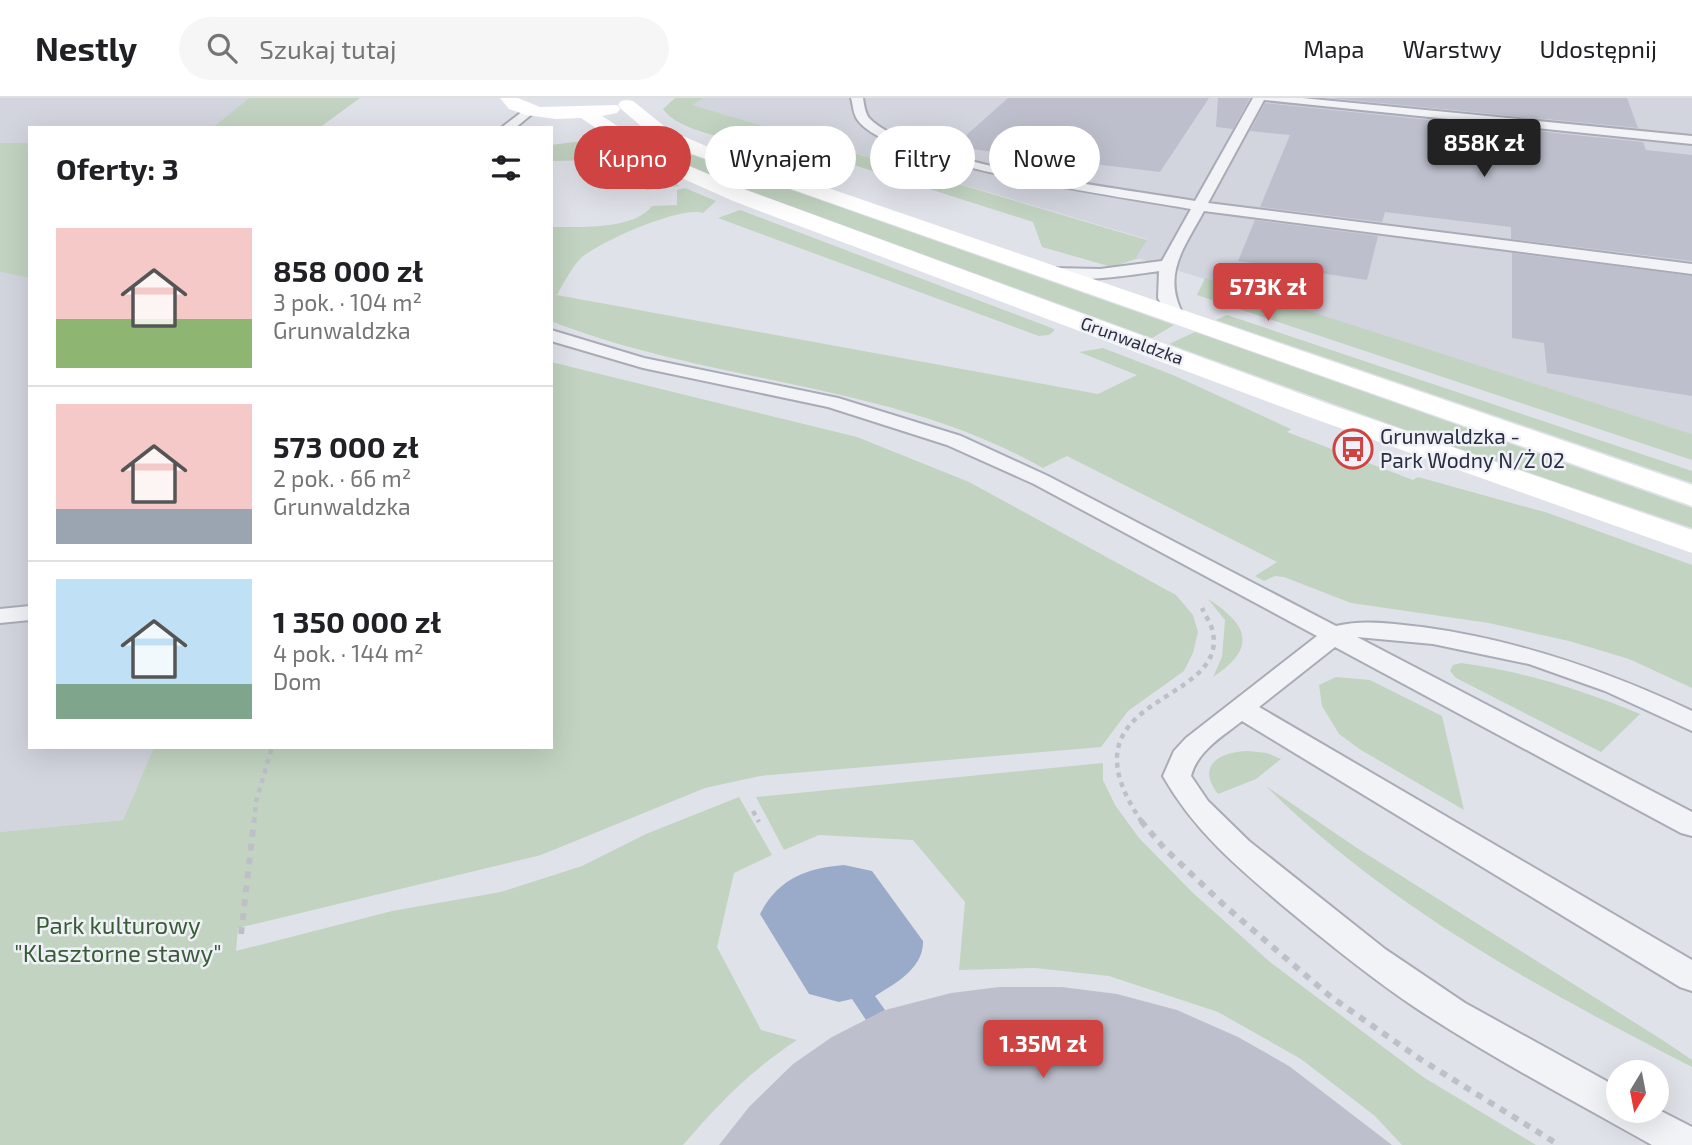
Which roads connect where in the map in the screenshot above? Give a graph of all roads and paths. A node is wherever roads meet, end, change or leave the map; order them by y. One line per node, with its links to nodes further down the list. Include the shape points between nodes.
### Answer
1 (509, 98): 7 (street)
2 (857, 98): 10 (lane, via 868,125 926,152 1000,172)
3 (1259, 98): 10 (lane)
4 (1268, 98): 9 (lane)
5 (635, 102): 6 (street); 13 (street, Grunwaldzka, via 662,134 699,150)
6 (586, 113): 7 (street); 17 (street, Grunwaldzka, via 655,159 741,196 1320,411)
7 (533, 118): 8 (lane)
8 (512, 126)
9 (1692, 140)
10 (1198, 206): 11 (lane); 12 (lane)
11 (1167, 265): 13 (lane, via 1100,274); 14 (lane, via 1166,298)
12 (1692, 269)
13 (1052, 273): 14 (street, Grunwaldzka)
14 (1176, 316): 16 (street, Grunwaldzka)
15 (553, 336): 21 (lane, via 647,363 862,410 942,435 1014,466)
16 (1692, 496)
17 (1692, 542)
18 (1200, 606): 32 (path, via 1214,637 1203,669 1132,722 1121,738 1119,776 1142,822 1233,914 1363,1020 1438,1072)
19 (28, 613): 20 (lane)
20 (0, 616)
21 (1333, 636): 22 (lane); 23 (lane, via 1342,631 1378,630 1482,645 1604,681); 27 (lane)
22 (1242, 709): 29 (lane); 30 (lane, via 1206,735 1179,764 1181,784 1212,824 1301,902 1410,985)
23 (1692, 722)
24 (271, 749): 28 (path, via 256,802)
25 (752, 811): 26 (path)
26 (758, 822)
27 (1692, 825)
28 (241, 934)
29 (1692, 977)
30 (1606, 1100)
31 (1650, 1124): 33 (lane)
32 (1559, 1145)
33 (1688, 1145)

